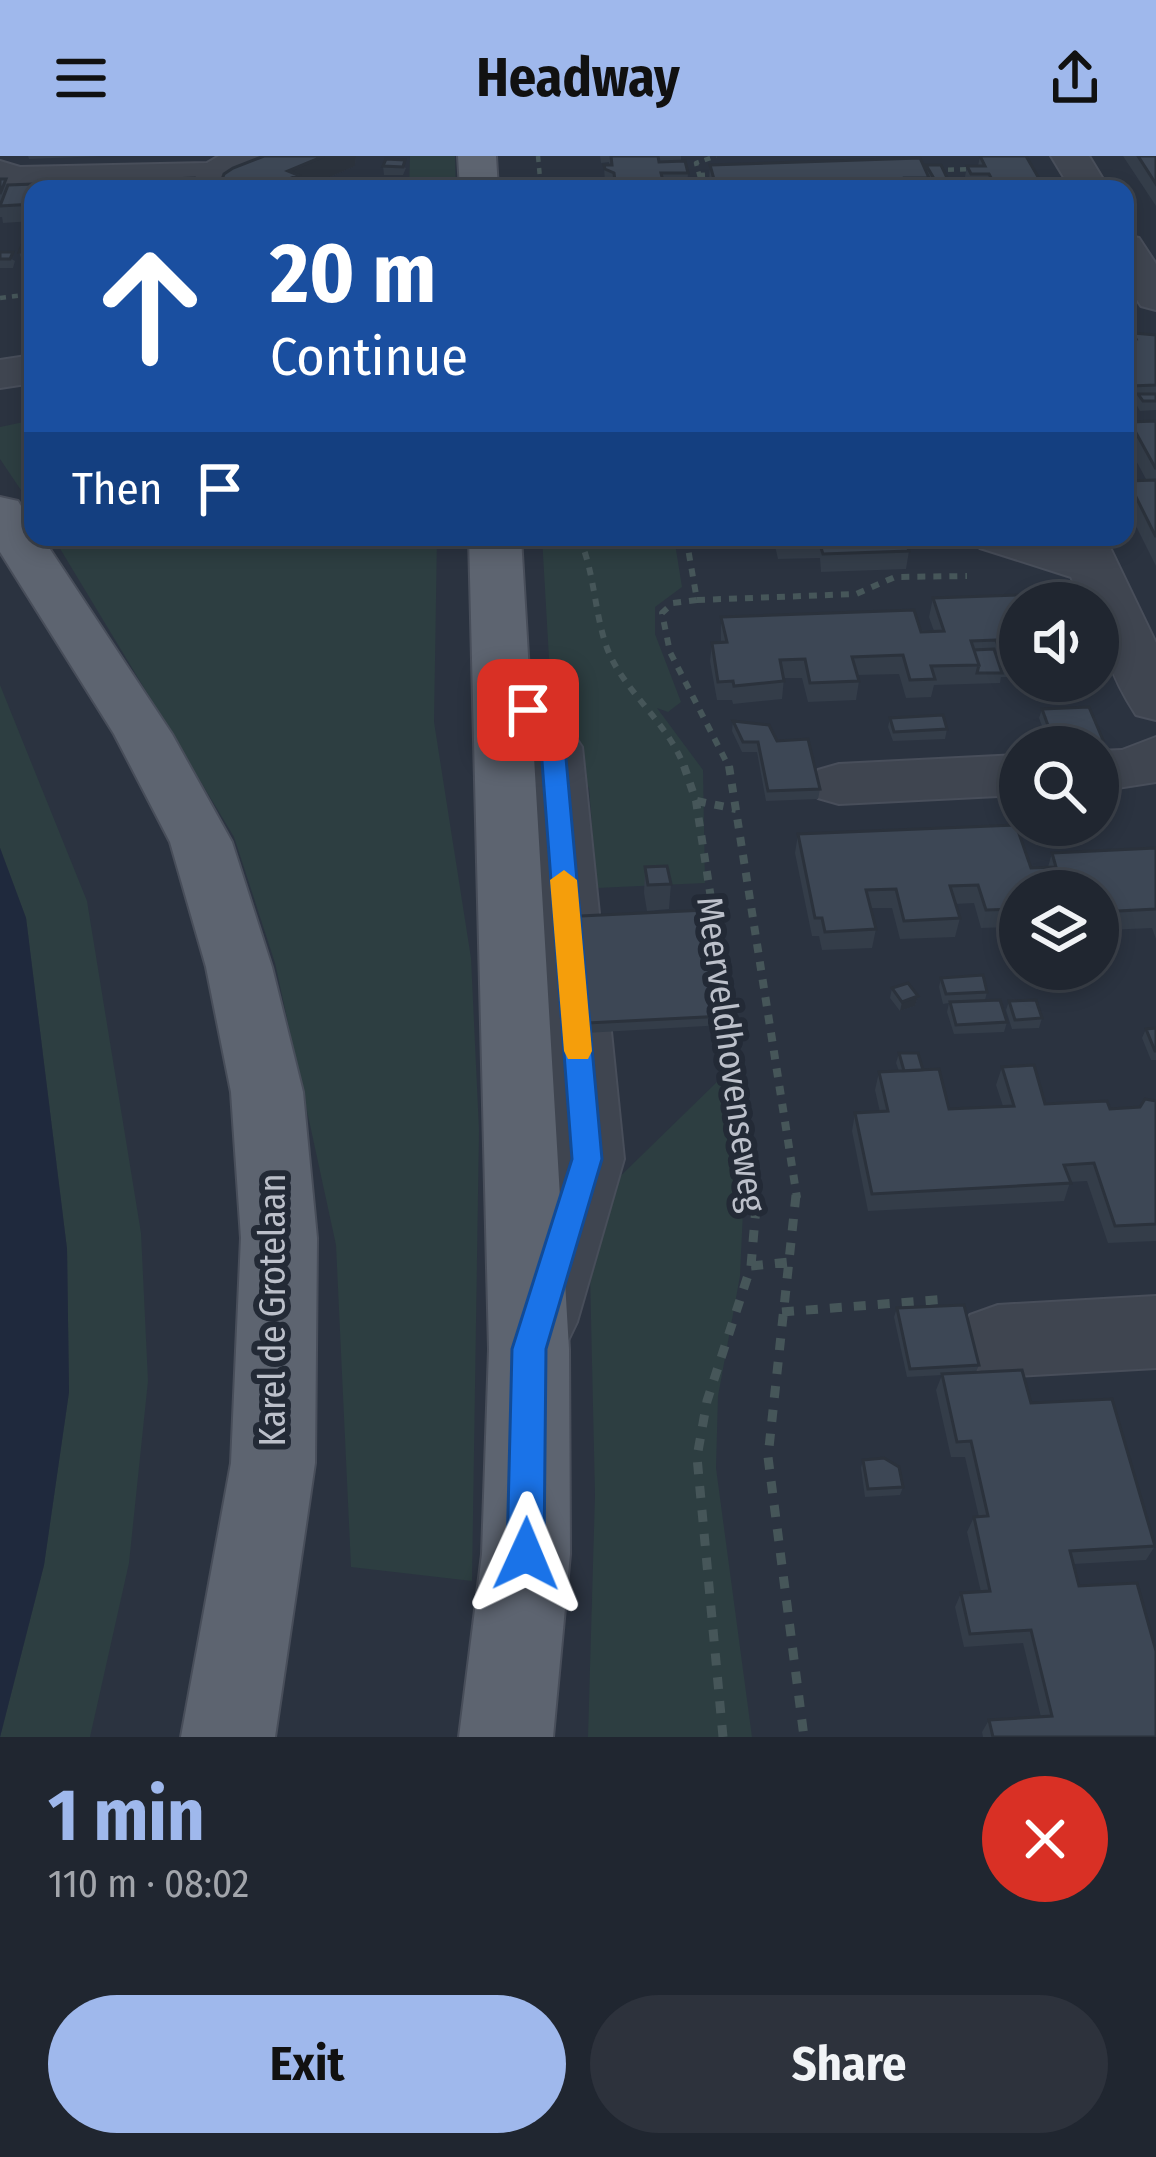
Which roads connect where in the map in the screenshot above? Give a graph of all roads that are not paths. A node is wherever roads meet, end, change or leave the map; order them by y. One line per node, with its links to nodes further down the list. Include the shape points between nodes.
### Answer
1 (246, 156): 2 (street, via 215,174 14,179)
2 (0, 172)
3 (1134, 262): 4 (street)
4 (1156, 297)
5 (0, 512): 18 (main road, Karel de Grotelaan, via 143,734 201,842 267,1092 279,1238 273,1463)
6 (496, 546): 9 (main road)
7 (1086, 552): 8 (street); 10 (street)
8 (991, 556)
9 (503, 673): 17 (street, via 553,747 587,1159)
10 (1156, 702)
11 (1156, 757): 12 (street)
12 (1119, 770)
13 (999, 776): 14 (street)
14 (839, 784)
15 (1156, 1332): 16 (street)
16 (998, 1341)
17 (529, 1349): 19 (main road, via 526,1554)
18 (228, 1737)
19 (506, 1737)

